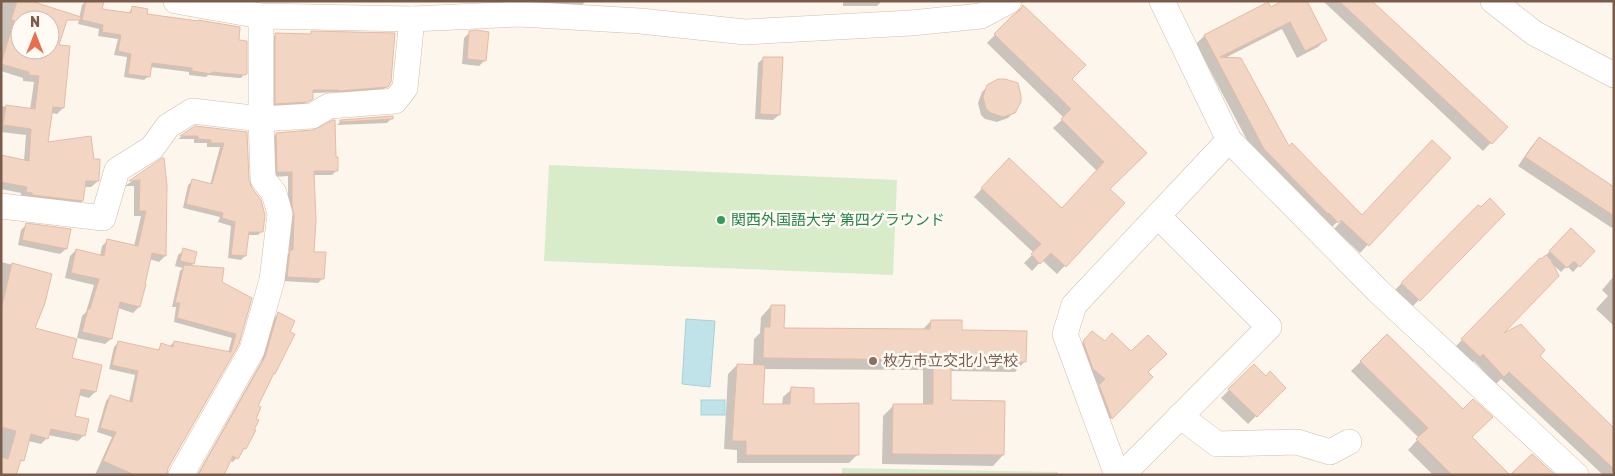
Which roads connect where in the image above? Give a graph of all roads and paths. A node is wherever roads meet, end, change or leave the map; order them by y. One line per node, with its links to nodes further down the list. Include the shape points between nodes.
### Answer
1 (176, 1): 6 (street)
2 (1009, 1): 5 (street, via 981,16 745,32)
3 (1162, 1): 10 (street)
4 (1492, 1): 8 (street, via 1534,33)
5 (520, 8): 7 (street)
6 (261, 16): 7 (street); 9 (street)
7 (412, 19): 9 (street, via 405,88 395,101 329,106 312,116)
8 (1614, 75)
9 (261, 119): 11 (street, via 192,111 168,126 152,148 117,170 103,218); 15 (street, via 263,179 274,193 280,214 272,280 252,350)
10 (1229, 140): 12 (street); 18 (street, via 1377,290)
11 (1, 206)
12 (1158, 216): 13 (street, via 1269,327); 16 (street, via 1074,305 1065,334)
13 (1180, 416): 14 (street, via 1217,444 1297,442 1330,452); 17 (street)
14 (1349, 442)
15 (181, 475)
16 (1117, 475)
17 (1122, 475)
18 (1576, 475)

